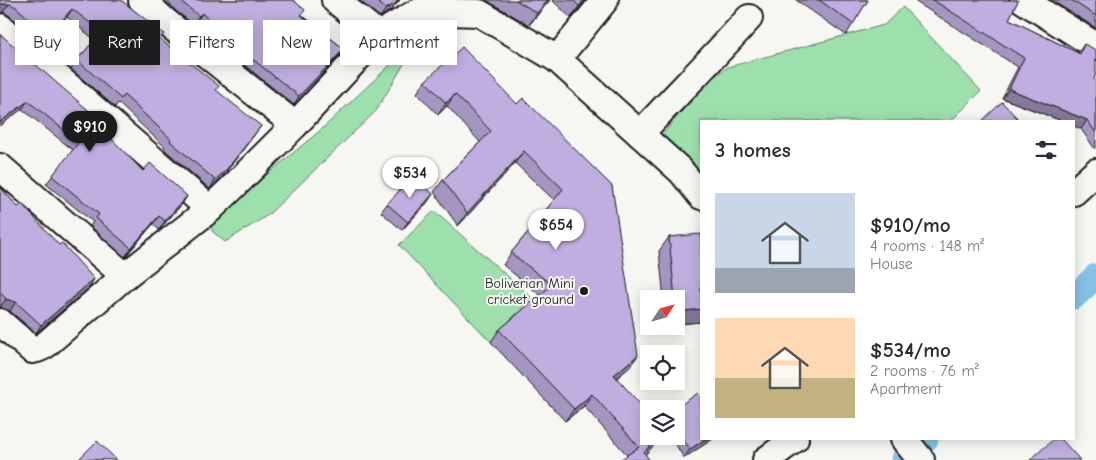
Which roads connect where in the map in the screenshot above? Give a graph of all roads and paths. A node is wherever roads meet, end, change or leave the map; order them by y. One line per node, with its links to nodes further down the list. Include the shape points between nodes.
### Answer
1 (142, 0): 12 (street)
2 (335, 0): 6 (street)
3 (605, 0): 10 (street)
4 (1023, 0): 9 (street)
5 (749, 18): 13 (street)
6 (360, 20)
7 (404, 20): 10 (street, via 419,11 479,13)
8 (0, 27): 18 (street)
9 (1096, 46)
10 (557, 60): 13 (street)
11 (350, 65): 12 (street)
12 (295, 125): 18 (street)
13 (640, 134): 17 (street, via 681,171)
14 (0, 167): 19 (street)
15 (1096, 172): 16 (street)
16 (1075, 191)
17 (700, 195)
18 (210, 208): 19 (street)
19 (125, 276): 20 (street, via 37,350 32,350)
20 (0, 322)
21 (794, 440): 23 (street)
22 (905, 440): 24 (street)
23 (766, 460)
24 (921, 460)

